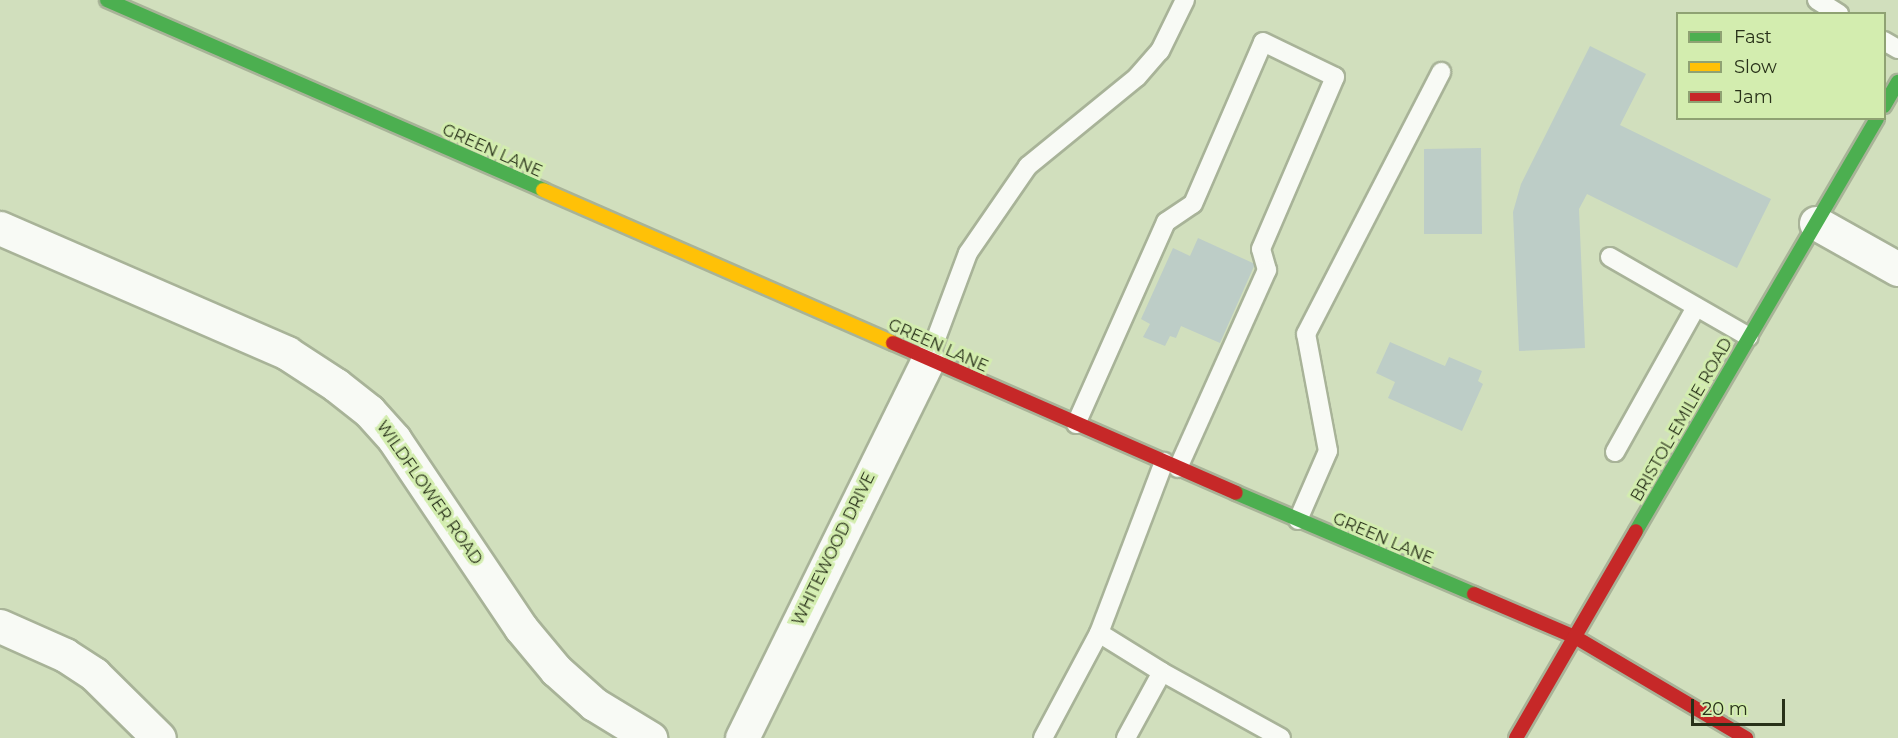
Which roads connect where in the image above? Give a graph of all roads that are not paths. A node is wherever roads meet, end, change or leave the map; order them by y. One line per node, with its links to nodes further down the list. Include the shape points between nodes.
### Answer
1 (107, 0): 15 (street, GREEN LANE)
2 (1185, 0): 15 (lane, via 1160,51 1137,77 1028,166 968,253)
3 (1817, 0): 4 (lane)
4 (1836, 12)
5 (1441, 72): 19 (lane, via 1306,334 1328,451)
6 (1898, 82): 7 (street)
7 (1886, 103)
8 (1876, 120): 9 (street, BRISTOL-EMILIE ROAD)
9 (1816, 223): 12 (street); 14 (street, BRISTOL-EMILIE ROAD)
10 (0, 228): 25 (street, WILDFLOWER ROAD, via 287,353 336,385 369,411 394,439 521,628 556,670 594,704)
11 (1610, 256): 13 (lane)
12 (1898, 269)
13 (1696, 307): 14 (lane); 17 (lane)
14 (1749, 337): 22 (street, BRISTOL-EMILIE ROAD)
15 (928, 360): 16 (street, GREEN LANE); 26 (street, WHITEWOOD DRIVE)
16 (1076, 424): 18 (street, GREEN LANE); 18 (lane, via 1166,222 1193,204 1263,42 1335,77 1261,249 1268,270)
17 (1615, 452)
18 (1171, 465): 19 (street, GREEN LANE); 21 (lane)
19 (1298, 520): 22 (street, GREEN LANE)
20 (0, 626): 24 (street, via 65,655 94,674)
21 (1099, 633): 23 (lane); 27 (lane)
22 (1575, 637): 30 (street, BRISTOL-EMILIE ROAD); 31 (street, GREEN LANE)
23 (1161, 672): 28 (lane); 29 (lane)
24 (159, 738)
25 (650, 738)
26 (742, 738)
27 (1043, 738)
28 (1126, 738)
29 (1281, 738)
30 (1516, 738)
31 (1746, 738)

